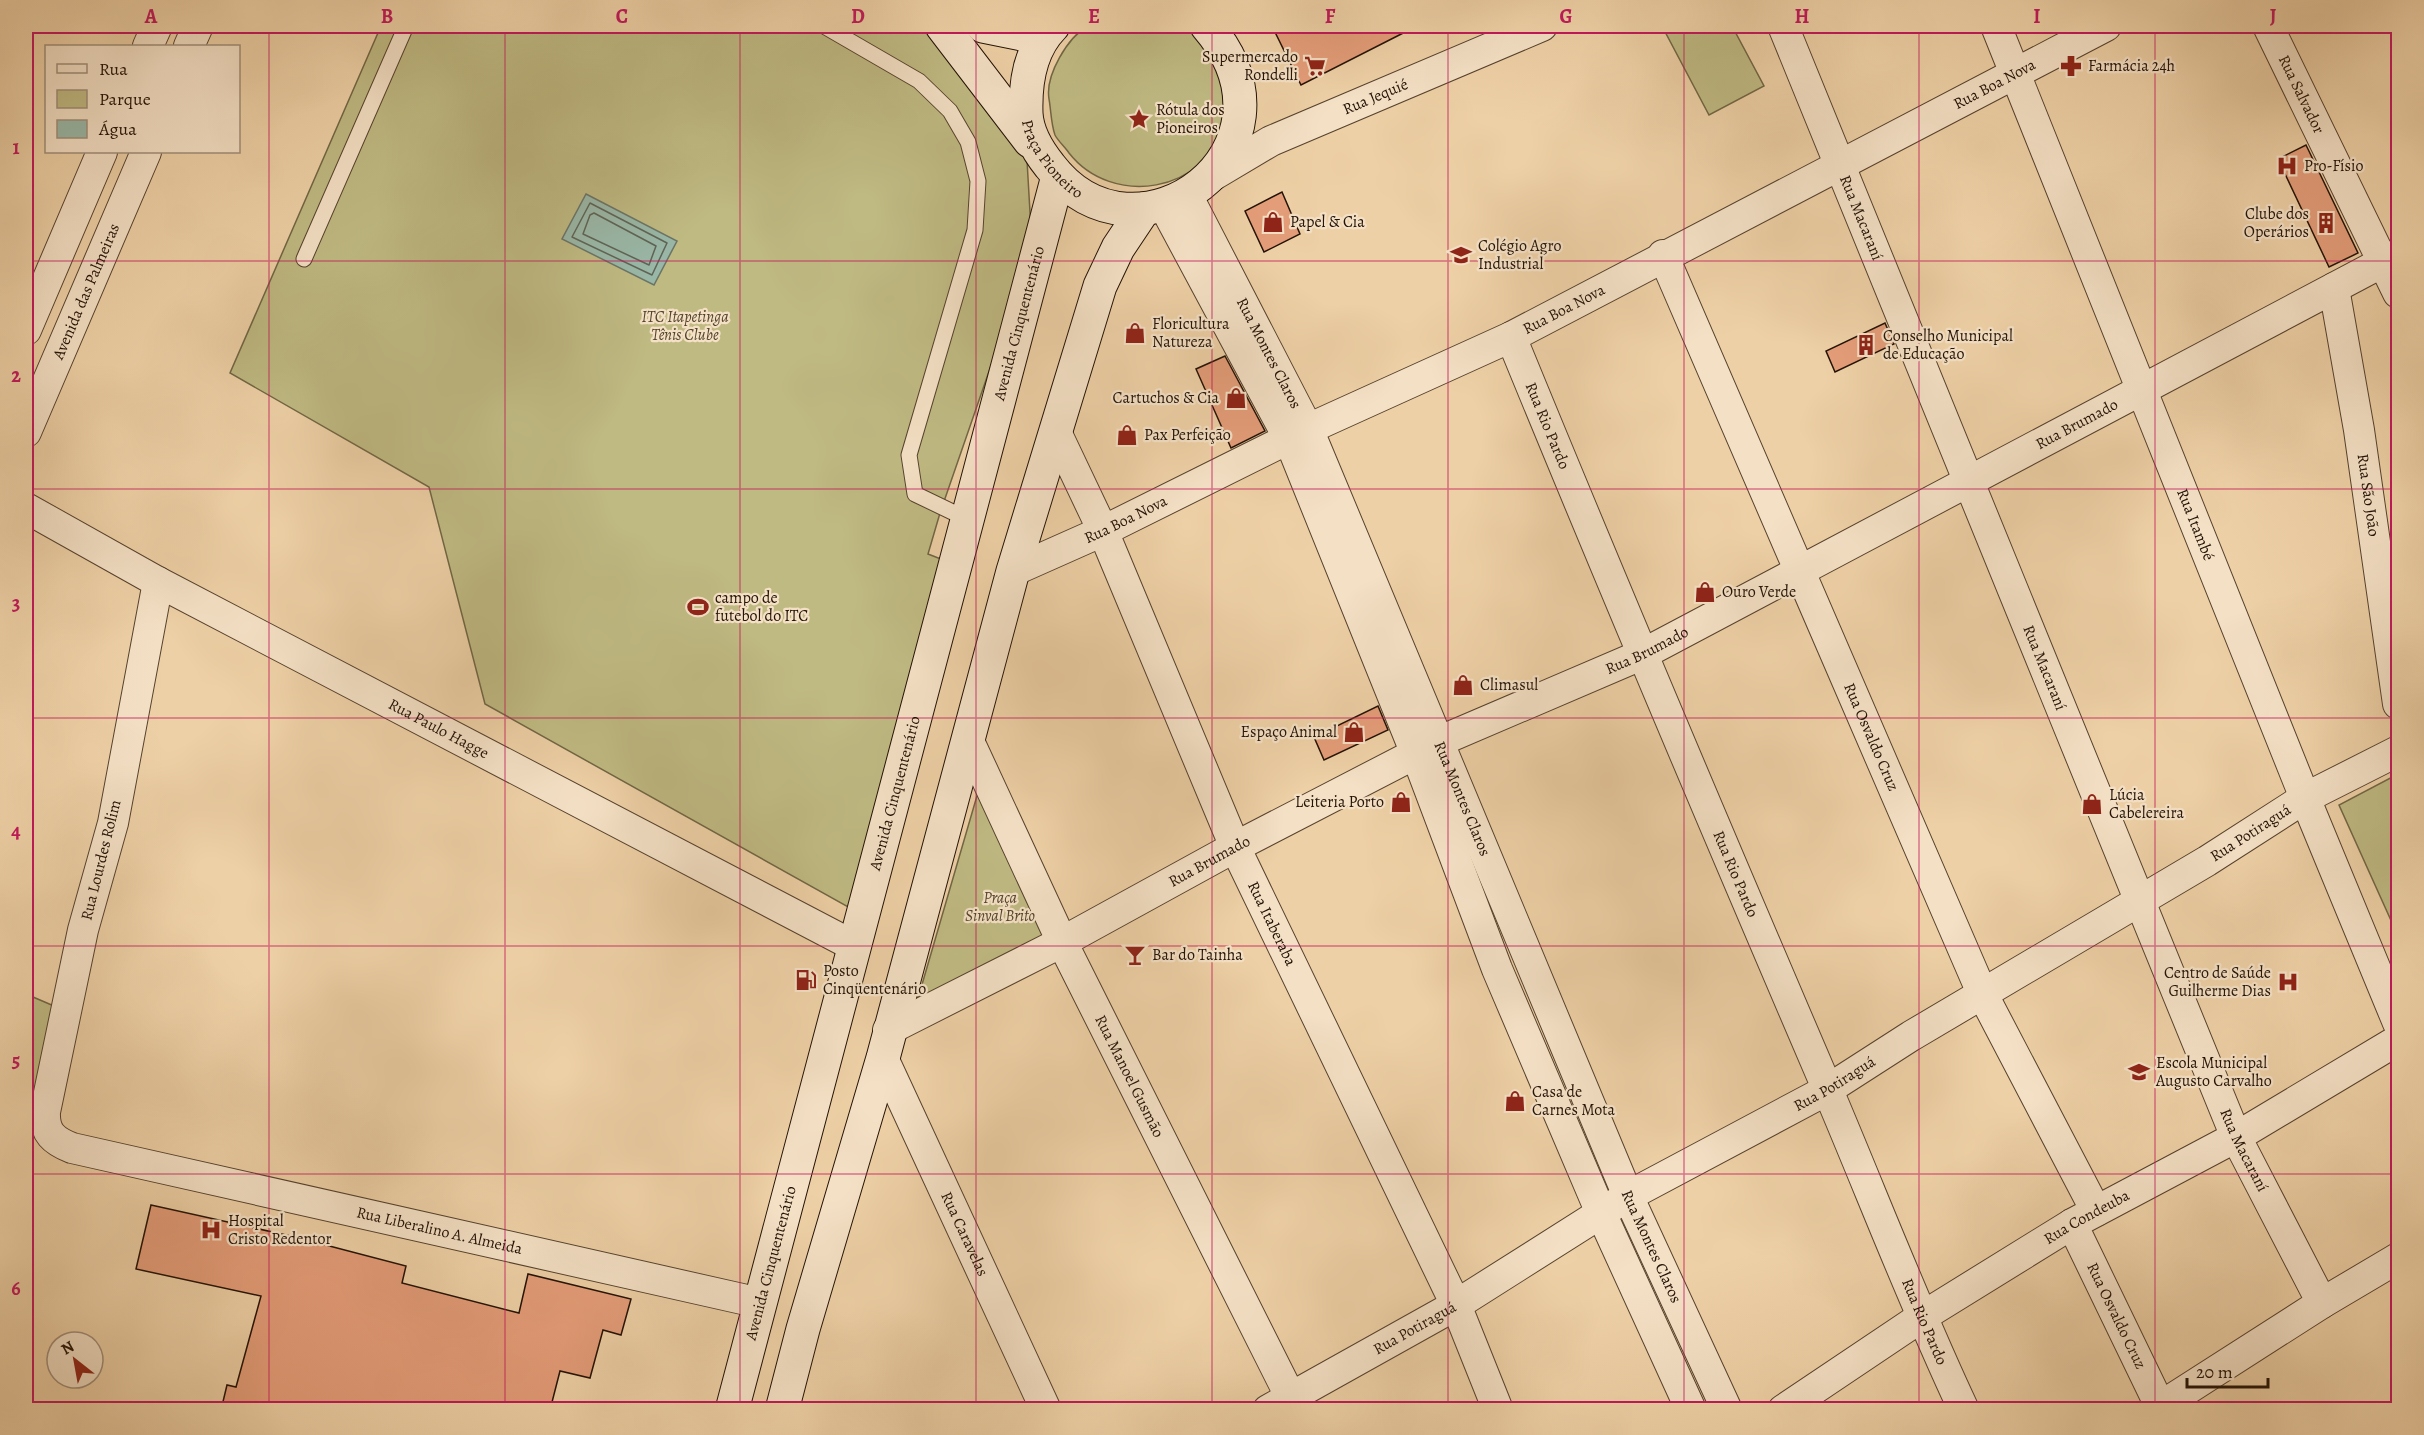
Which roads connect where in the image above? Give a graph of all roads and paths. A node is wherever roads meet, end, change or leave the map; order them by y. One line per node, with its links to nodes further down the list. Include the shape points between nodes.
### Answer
1 (157, 26): 14 (street)
2 (198, 26): 15 (street)
3 (406, 26): 27 (lane)
4 (824, 26): 38 (lane, via 919,81 950,111 968,142 978,181 975,230 909,455 915,494)
5 (942, 26): 19 (main road)
6 (983, 26): 13 (main road)
7 (1207, 26): 17 (main road, via 1228,55 1237,80)
8 (1542, 26): 18 (street, Rua Jequié)
9 (1783, 26): 22 (street, Rua Macaraní)
10 (1996, 26): 16 (street, Rua Itambé)
11 (2106, 26): 16 (street, Rua Boa Nova)
12 (2268, 26): 26 (street, Rua Salvador)
13 (1047, 32): 19 (main road, Praça Pioneiro, via 1030,65 1025,89 1026,119)
14 (148, 45)
15 (189, 45)
16 (2015, 71): 22 (street, Rua Boa Nova); 32 (street, Rua Itambé)
17 (1241, 113): 18 (street); 24 (main road, via 1231,147)
18 (1271, 141): 24 (street, Rua Jequié)
19 (1036, 149): 23 (main road, Praça Pioneiro)
20 (102, 153): 30 (street)
21 (146, 153): 33 (street, Avenida das Palmeiras)
22 (1839, 166): 25 (street, Rua Boa Nova); 36 (street, Rua Macaraní)
23 (1058, 177): 24 (main road, Praça Pioneiro, via 1077,193 1109,206); 38 (main road, Avenida Cinquentenário)
24 (1177, 196): 34 (main road, via 1118,248 1100,286); 35 (street, Rua Montes Claros)
25 (1663, 255): 31 (street, Rua Boa Nova); 40 (street, Rua Osvaldo Cruz)
26 (2391, 257): 28 (street, Rua Brumado); 29 (street, Rua Salvador)
27 (304, 259)
28 (2334, 288): 32 (street, Rua Brumado); 44 (street, Rua São João, via 2359,430)
29 (2398, 293)
30 (26, 330)
31 (1511, 337): 35 (street, Rua Boa Nova); 43 (street, Rua Rio Pardo)
32 (2142, 388): 36 (street, Rua Brumado); 48 (street, Rua Itambé)
33 (26, 432)
34 (1056, 432): 39 (street, Rua Itaberaba); 41 (main road)
35 (1298, 434): 39 (street, Rua Boa Nova); 46 (street, Rua Montes Claros)
36 (1970, 480): 40 (street, Rua Brumado); 50 (street, Rua Macaraní)
37 (26, 508): 42 (street, Rua Paulo Hagge)
38 (967, 519): 52 (main road, Avenida Cinquentenário)
39 (1102, 531): 41 (street, Rua Boa Nova); 49 (street, Rua Itaberaba)
40 (1800, 570): 43 (street, Rua Brumado); 53 (street, Rua Osvaldo Cruz)
41 (1013, 571): 45 (main road)
42 (158, 582): 52 (street, Rua Paulo Hagge); 58 (street, Rua Lourdes Rolim, via 113,823 83,930 45,1112 44,1125)
43 (1641, 656): 46 (street, Rua Brumado); 57 (street, Rua Rio Pardo)
44 (2398, 704)
45 (968, 739): 51 (street, Rua Manoel Gusmão); 56 (main road)
46 (1428, 748): 49 (street, Rua Brumado); 60 (street, Rua Montes Claros); 61 (street, Rua Montes Claros, via 1497,969)
47 (2398, 751): 48 (street, Rua Potiraguá)
48 (2305, 798): 50 (street, Rua Potiraguá); 54 (street, Rua Itambé)
49 (1235, 847): 51 (street, Rua Brumado); 66 (street, Rua Itaberaba)
50 (2140, 900): 53 (street, Rua Potiraguá); 59 (street, Rua Macaraní)
51 (1062, 942): 56 (street, Rua Brumado); 69 (street, Rua Manoel Gusmão)
52 (854, 946): 64 (main road, Avenida Cinquentenário)
53 (1982, 993): 57 (street, Rua Potiraguá); 62 (street, Rua Osvaldo Cruz)
54 (2398, 1023)
55 (2398, 1040): 59 (street, Rua Condeuba)
56 (886, 1044): 68 (main road, via 803,1329); 73 (street, Rua Caravelas)
57 (1827, 1090): 60 (street, Rua Potiraguá); 67 (street, Rua Rio Pardo)
58 (50, 1135): 64 (street, Rua Liberalino A. Almeida, via 72,1148)
59 (2236, 1137): 62 (street, Rua Condeuba); 65 (street, Rua Macaraní)
60 (1628, 1196): 61 (street, Rua Potiraguá); 76 (street, Rua Montes Claros)
61 (1601, 1213): 66 (street, Rua Potiraguá); 75 (street, Rua Montes Claros)
62 (2084, 1218): 67 (street, Rua Condeuba); 70 (street, Rua Osvaldo Cruz)
63 (2398, 1258): 65 (street)
64 (760, 1302): 71 (main road, Avenida Cinquentenário)
65 (2322, 1303): 70 (street)
66 (1456, 1305): 69 (street, Rua Potiraguá); 74 (street, Rua Itaberaba)
67 (1920, 1318): 77 (street, Rua Condeuba); 78 (street, Rua Rio Pardo)
68 (792, 1403): 72 (main road)
69 (1285, 1405)
70 (2158, 1408)
71 (732, 1410)
72 (764, 1410)
73 (1046, 1410)
74 (1498, 1410)
75 (1691, 1410)
76 (1726, 1410)
77 (1783, 1410)
78 (1964, 1410)

